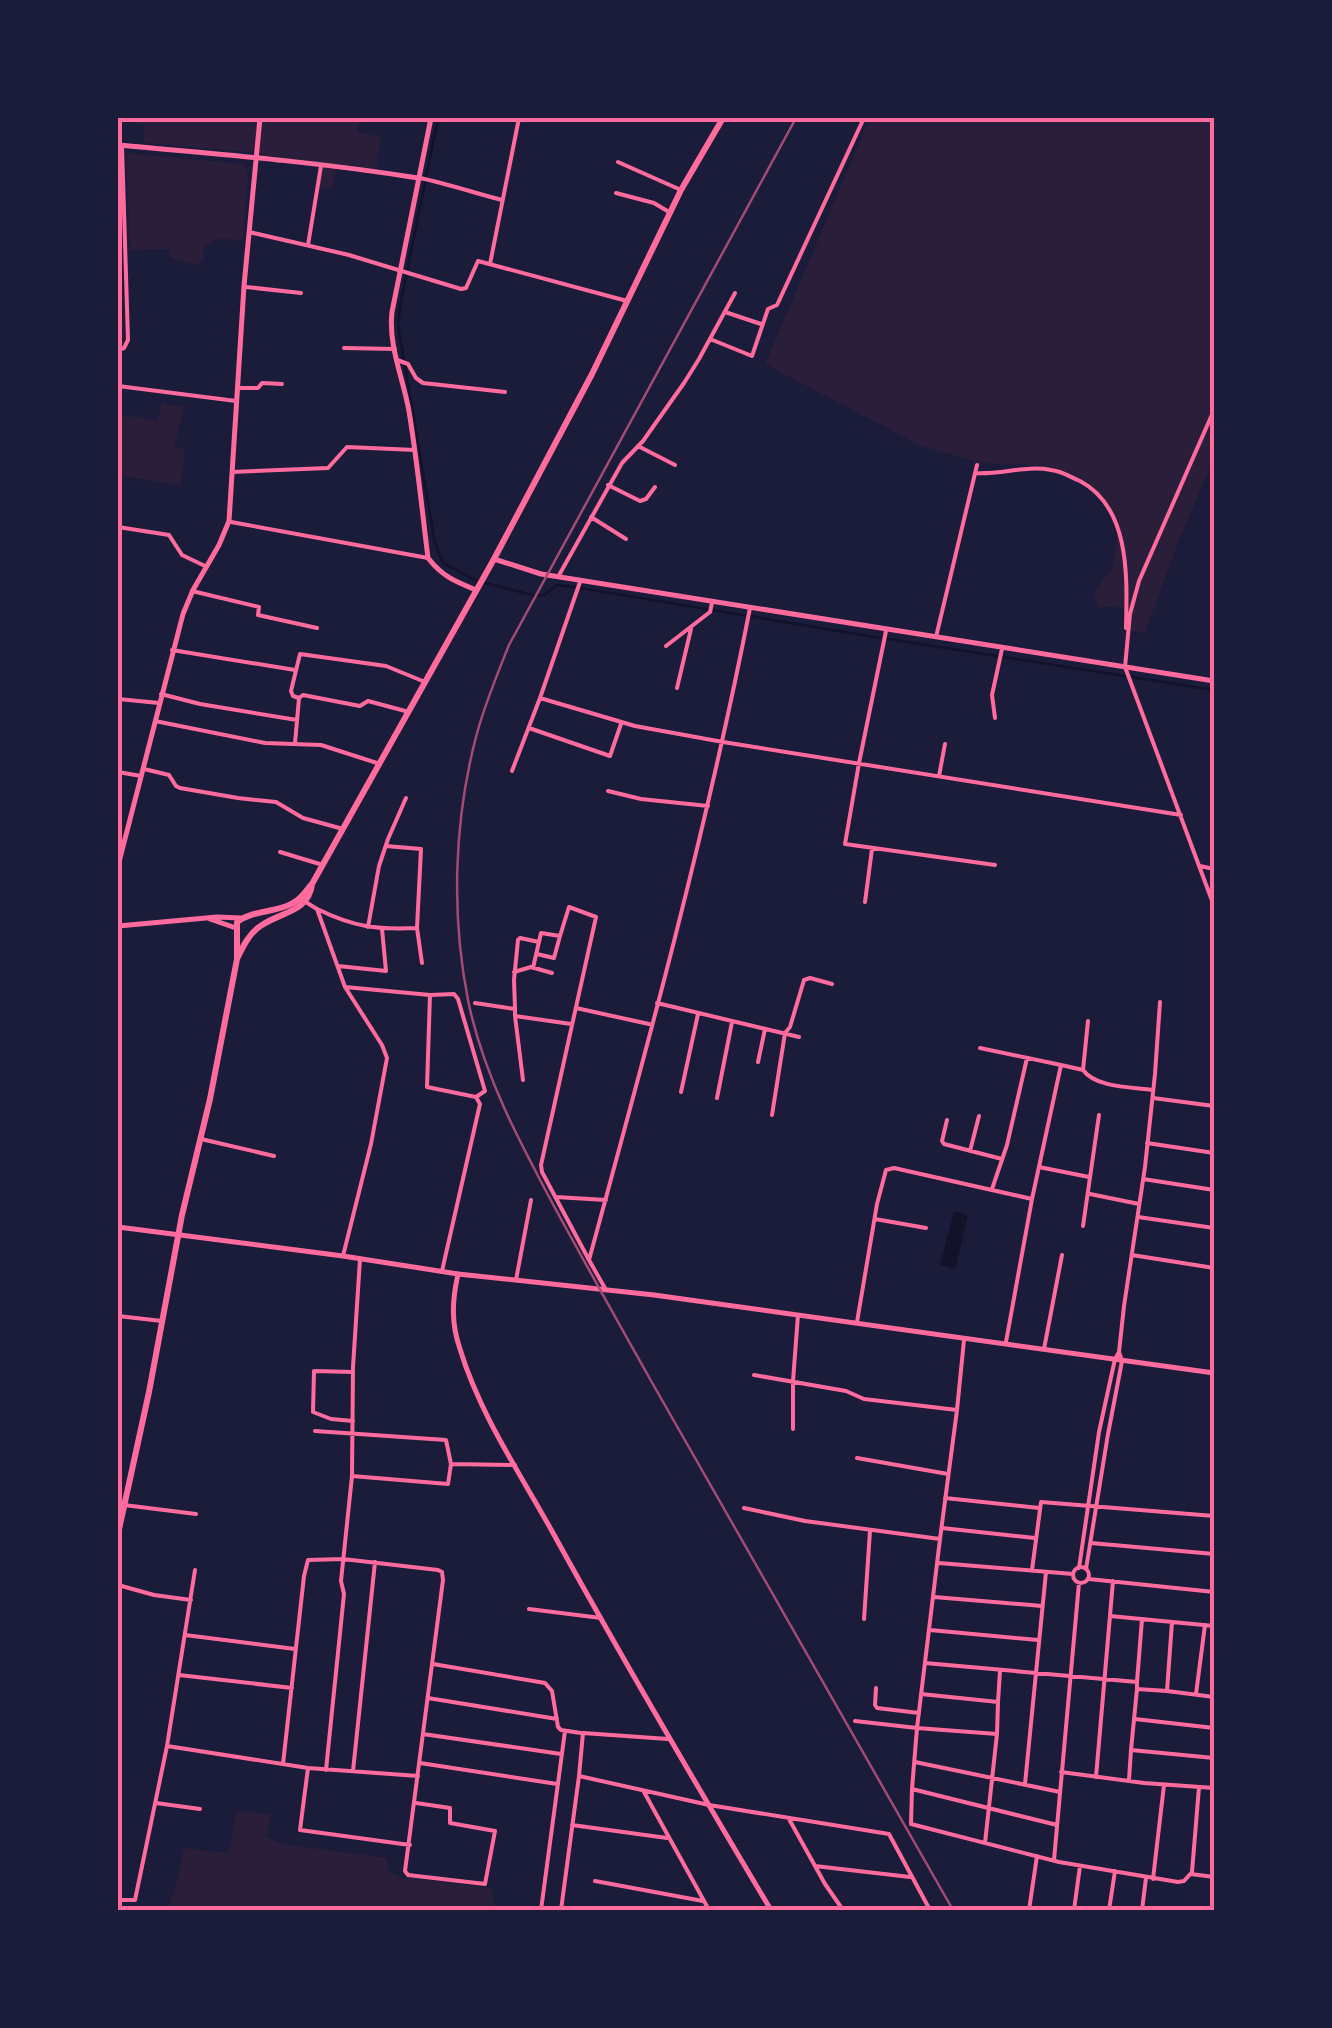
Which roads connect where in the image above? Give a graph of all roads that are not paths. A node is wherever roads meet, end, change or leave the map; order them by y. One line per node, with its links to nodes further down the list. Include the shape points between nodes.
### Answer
1 (260, 118): 7 (street)
2 (431, 118): 10 (street)
3 (518, 118): 13 (street)
4 (724, 118): 11 (highway)
5 (864, 118): 26 (street, via 778,306)
6 (120, 146): 7 (street); 18 (street)
7 (256, 156): 9 (street); 15 (street)
8 (618, 162): 11 (street)
9 (322, 166): 10 (street); 16 (street)
10 (418, 178): 13 (street); 20 (street)
11 (680, 190): 14 (highway)
12 (616, 193): 14 (street)
13 (502, 200): 19 (street)
14 (669, 212): 24 (highway)
15 (249, 232): 16 (street); 21 (street)
16 (308, 245): 20 (street)
17 (118, 259): 18 (street)
18 (127, 259): 29 (street, via 128,340)
19 (490, 264): 20 (street, via 476,262 464,289); 24 (street)
20 (404, 271): 30 (street, via 391,323)
21 (244, 286): 22 (street); 34 (street)
22 (301, 293)
23 (734, 293): 25 (street)
24 (627, 301): 51 (highway)
25 (724, 312): 26 (street); 27 (street)
26 (762, 324): 27 (street, via 750,357)
27 (710, 338): 38 (street)
28 (344, 348): 30 (street)
29 (118, 350)
30 (395, 350): 31 (street)
31 (399, 361): 35 (street, via 423,383); 39 (street)
32 (282, 384): 34 (street)
33 (118, 386): 36 (street)
34 (237, 388): 36 (street)
35 (505, 392)
36 (236, 402): 42 (street)
37 (1214, 410): 64 (street, via 1139,581)
38 (638, 446): 40 (street); 44 (street)
39 (415, 450): 42 (street, via 348,447 328,468); 50 (street)
40 (674, 465)
41 (977, 465): 43 (street)
42 (232, 472): 47 (street)
43 (974, 473): 62 (street); 64 (street, via 1048,469 1098,496 1124,554)
44 (608, 485): 45 (street, via 640,501); 46 (street)
45 (655, 487)
46 (591, 517): 49 (street); 53 (street)
47 (229, 522): 50 (street); 52 (street)
48 (118, 527): 52 (street, via 169,535 182,555)
49 (626, 539)
50 (428, 558): 55 (street, via 438,572)
51 (494, 559): 53 (street); 55 (highway)
52 (205, 566): 56 (street)
53 (558, 577): 54 (street)
54 (579, 585): 57 (street); 74 (street)
55 (478, 589): 70 (highway)
56 (192, 590): 59 (street); 65 (street)
57 (712, 604): 58 (street); 60 (street)
58 (749, 612): 61 (street); 83 (street)
59 (317, 628)
60 (690, 628): 63 (street); 71 (street)
61 (885, 632): 62 (street); 86 (street)
62 (936, 637): 66 (street)
63 (666, 646)
64 (1125, 646): 67 (street)
65 (172, 650): 68 (street); 72 (street)
66 (1001, 653): 67 (street); 78 (street, via 992,696)
67 (1126, 669): 69 (street); 95 (street)
68 (295, 670): 70 (street, via 304,654 386,666); 73 (street, via 291,691)
69 (1214, 681)
70 (425, 682): 77 (highway)
71 (676, 688)
72 (161, 694): 76 (street); 80 (street)
73 (299, 698): 77 (street, via 360,706 368,701); 80 (street)
74 (540, 698): 81 (street); 82 (street)
75 (118, 699): 76 (street)
76 (159, 704): 79 (street)
77 (409, 712): 87 (highway)
78 (995, 718)
79 (154, 720): 84 (street, via 265,744); 90 (street)
80 (297, 720): 84 (street)
81 (621, 722): 82 (street, via 610,756); 83 (street)
82 (528, 728): 88 (street)
83 (723, 742): 86 (street); 94 (street)
84 (295, 743): 87 (street)
85 (946, 744): 91 (street)
86 (858, 763): 91 (street); 99 (street, via 844,842)
87 (380, 764): 96 (highway)
88 (512, 770)
89 (118, 772): 90 (street)
90 (142, 772): 96 (street, via 169,775 180,788 276,802); 97 (street)
91 (939, 776): 95 (street)
92 (608, 791): 94 (street)
93 (406, 798): 98 (street)
94 (708, 806): 132 (street)
95 (1182, 815): 104 (street)
96 (343, 829): 102 (highway)
97 (121, 841): 101 (street)
98 (386, 846): 114 (street); 115 (street, via 420,848)
99 (872, 849): 103 (street); 107 (street)
100 (280, 852): 102 (street)
101 (118, 863)
102 (323, 865): 106 (highway)
103 (995, 865)
104 (1200, 866): 105 (street); 108 (street)
105 (1214, 868)
106 (302, 900): 109 (street); 110 (highway); 117 (highway, via 296,910)
107 (865, 902)
108 (1214, 906)
109 (318, 909): 114 (street); 123 (street)
110 (244, 917): 111 (street); 113 (highway); 117 (highway, via 254,922)
111 (207, 918): 112 (street); 113 (street)
112 (118, 926)
113 (236, 928): 117 (highway, via 241,936); 121 (highway)
114 (368, 928): 116 (street)
115 (417, 928): 116 (street); 122 (street)
116 (382, 930): 123 (street, via 386,971)
117 (252, 933): 121 (highway)
118 (560, 936): 119 (street, via 542,932); 120 (street, via 554,958); 133 (street, via 569,906 596,918)
119 (539, 942): 120 (street); 125 (street, via 519,938)
120 (536, 954): 124 (street)
121 (237, 959): 159 (highway)
122 (422, 964)
123 (338, 966): 128 (street)
124 (533, 968): 125 (street); 126 (street)
125 (514, 972): 134 (street)
126 (552, 973)
127 (832, 984): 141 (street, via 804,980)
128 (345, 987): 129 (street); 184 (street, via 387,1065)
129 (430, 995): 151 (street, via 452,993 458,1000 485,1092); 151 (street, via 427,1086)
130 (1160, 1002): 149 (street)
131 (475, 1003): 134 (street)
132 (657, 1003): 135 (street); 139 (street)
133 (576, 1008): 138 (street); 139 (street)
134 (515, 1012): 138 (street); 148 (street)
135 (698, 1014): 136 (street); 150 (street)
136 (732, 1022): 140 (street); 152 (street)
137 (1088, 1022): 147 (street)
138 (572, 1024): 171 (street, via 541,1165)
139 (651, 1024): 174 (street)
140 (765, 1028): 141 (street); 145 (street)
141 (785, 1034): 142 (street); 155 (street)
142 (799, 1037)
143 (980, 1048): 144 (street)
144 (1026, 1058): 146 (street); 164 (street)
145 (758, 1062)
146 (1062, 1065): 147 (street); 165 (street)
147 (1082, 1070): 149 (street, via 1098,1081)
148 (523, 1080)
149 (1154, 1090): 153 (street)
150 (681, 1092)
151 (476, 1097): 189 (street, via 480,1106)
152 (717, 1098)
153 (1152, 1098): 154 (street); 160 (street)
154 (1214, 1106)
155 (772, 1115)
156 (1099, 1115): 166 (street)
157 (979, 1116): 161 (street)
158 (947, 1120): 161 (street, via 943,1143)
159 (201, 1139): 163 (street); 182 (highway)
160 (1148, 1143): 162 (street); 167 (street)
161 (970, 1151): 164 (street)
162 (1214, 1152)
163 (274, 1156)
164 (1003, 1159): 168 (street)
165 (1040, 1167): 166 (street); 172 (street)
166 (1091, 1177): 170 (street)
167 (1143, 1179): 169 (street); 175 (street)
168 (992, 1190): 172 (street); 177 (street, via 889,1169)
169 (1214, 1190)
170 (1089, 1194): 175 (street); 178 (street)
171 (555, 1197): 174 (street); 187 (street)
172 (1032, 1199): 198 (street)
173 (531, 1200): 191 (street)
174 (606, 1200): 187 (street)
175 (1139, 1204): 176 (street)
176 (1138, 1217): 181 (street); 183 (street)
177 (875, 1220): 180 (street); 196 (street)
178 (1083, 1226)
179 (118, 1227): 182 (street)
180 (926, 1228)
181 (1214, 1228)
182 (179, 1234): 184 (street); 195 (highway)
183 (1132, 1255): 188 (street); 200 (street)
184 (342, 1256): 186 (street)
185 (1062, 1256): 199 (street)
186 (360, 1258): 189 (street); 201 (street)
187 (590, 1260): 192 (street)
188 (1214, 1268)
189 (442, 1270): 190 (street)
190 (458, 1274): 191 (street); 212 (street, via 452,1314 460,1350)
191 (516, 1280): 192 (street)
192 (606, 1290): 193 (street)
193 (798, 1314): 196 (street); 204 (street)
194 (118, 1316): 195 (street)
195 (162, 1322): 215 (highway)
196 (857, 1322): 197 (street)
197 (964, 1337): 198 (street); 205 (street)
198 (1006, 1343): 199 (street)
199 (1044, 1349): 200 (street)
200 (1119, 1360): 202 (street); 218 (street); 219 (street)
201 (353, 1372): 206 (street); 206 (street, via 315,1370 312,1412)
202 (1214, 1373)
203 (754, 1376): 204 (street)
204 (793, 1381): 205 (street, via 864,1399); 207 (street)
205 (957, 1410): 213 (street)
206 (353, 1421): 209 (street)
207 (792, 1430)
208 (315, 1431): 209 (street)
209 (353, 1433): 211 (street, via 446,1440); 214 (street)
210 (857, 1458): 213 (street)
211 (450, 1464): 212 (street); 214 (street, via 448,1484)
212 (515, 1465): 250 (street)
213 (948, 1474): 216 (street)
214 (352, 1476): 231 (street)
215 (122, 1494): 217 (highway)
216 (946, 1498): 221 (street); 225 (street)
217 (124, 1505): 222 (street); 224 (highway)
218 (1088, 1506): 219 (street); 221 (street, via 1042,1502); 234 (street)
219 (1096, 1507): 223 (street); 229 (street)
220 (744, 1508): 226 (street)
221 (1039, 1508): 227 (street)
222 (196, 1514)
223 (1214, 1516)
224 (118, 1528)
225 (942, 1528): 227 (street); 228 (street)
226 (870, 1530): 228 (street); 251 (street)
227 (1035, 1538): 237 (street)
228 (940, 1539): 233 (street)
229 (1090, 1543): 230 (street); 235 (street)
230 (1214, 1554)
231 (343, 1559): 232 (street); 259 (street, via 306,1563); 295 (street)
232 (375, 1562): 261 (street, via 442,1572); 296 (street)
233 (938, 1563): 237 (street); 245 (street)
234 (1079, 1568): 235 (street); 239 (street)
235 (1086, 1568): 240 (street)
236 (195, 1570): 246 (street)
237 (1032, 1570): 238 (street)
238 (1046, 1572): 239 (street); 247 (street)
239 (1073, 1574): 242 (street)
240 (1089, 1578): 241 (street); 242 (street)
241 (1113, 1581): 244 (street); 249 (street)
242 (1079, 1583): 265 (street)
243 (118, 1586): 246 (street)
244 (1214, 1592)
245 (934, 1597): 247 (street); 256 (street)
246 (191, 1600): 257 (street)
247 (1042, 1606): 258 (street)
248 (529, 1609): 250 (street)
249 (1110, 1616): 252 (street); 266 (street)
250 (601, 1618): 286 (street)
251 (864, 1619)
252 (1142, 1619): 253 (street); 267 (street)
253 (1172, 1622): 254 (street); 270 (street)
254 (1204, 1625): 255 (street); 272 (street)
255 (1214, 1626)
256 (930, 1630): 258 (street); 260 (street)
257 (185, 1635): 259 (street); 264 (street)
258 (1038, 1640): 263 (street)
259 (296, 1649): 268 (street)
260 (925, 1662): 262 (street); 271 (street)
261 (433, 1664): 274 (street); 277 (street, via 545,1683)
262 (1000, 1670): 263 (street); 275 (street)
263 (1035, 1673): 265 (street); 304 (street)
264 (178, 1675): 268 (street); 287 (street)
265 (1069, 1676): 266 (street); 297 (street)
266 (1105, 1680): 267 (street); 301 (street)
267 (1137, 1686): 270 (street); 278 (street)
268 (292, 1688): 293 (street)
269 (876, 1688): 276 (street, via 877,1708)
270 (1167, 1691): 272 (street)
271 (922, 1694): 275 (street); 276 (street)
272 (1196, 1694): 273 (street)
273 (1214, 1696)
274 (428, 1698): 277 (street); 284 (street)
275 (998, 1702): 285 (street)
276 (919, 1714): 280 (street)
277 (557, 1718): 282 (street)
278 (1134, 1720): 281 (street); 288 (street)
279 (855, 1721): 280 (street)
280 (917, 1728): 285 (street); 291 (street)
281 (1214, 1728)
282 (565, 1731): 283 (street); 289 (street)
283 (583, 1733): 286 (street); 299 (street)
284 (423, 1734): 289 (street); 292 (street)
285 (996, 1734): 300 (street)
286 (671, 1739): 313 (street)
287 (167, 1746): 293 (street); 311 (street)
288 (1131, 1750): 290 (street); 302 (street)
289 (562, 1754): 303 (street)
290 (1214, 1758)
291 (914, 1762): 300 (street); 309 (street)
292 (420, 1763): 298 (street); 303 (street)
293 (283, 1764): 294 (street)
294 (308, 1768): 295 (street); 321 (street, via 300,1830)
295 (326, 1770): 296 (street)
296 (353, 1772): 298 (street)
297 (1061, 1772): 301 (street); 310 (street)
298 (418, 1776): 312 (street)
299 (579, 1776): 308 (street); 317 (street)
300 (992, 1776): 304 (street); 314 (street)
301 (1096, 1777): 302 (street)
302 (1129, 1781): 305 (street)
303 (558, 1784): 336 (street)
304 (1025, 1784): 310 (street)
305 (1164, 1784): 306 (street); 331 (street)
306 (1198, 1787): 307 (street); 327 (street)
307 (1214, 1788)
308 (643, 1789): 313 (street); 319 (street)
309 (912, 1790): 314 (street); 320 (street, via 911,1824)
310 (1060, 1792): 318 (street)
311 (156, 1802): 315 (street); 333 (street, via 135,1900)
312 (416, 1803): 321 (street); 321 (street, via 450,1808 450,1824 495,1832 486,1882 408,1875)
313 (708, 1806): 316 (street); 339 (street)
314 (990, 1808): 318 (street); 320 (street)
315 (200, 1809)
316 (789, 1819): 324 (street); 329 (street, via 888,1834)
317 (572, 1824): 319 (street); 337 (street)
318 (1057, 1825): 323 (street)
319 (669, 1838): 334 (street)
320 (985, 1843): 322 (street)
321 (410, 1845)
322 (1038, 1856): 323 (street); 342 (street)
323 (1054, 1860): 325 (street)
324 (815, 1866): 329 (street); 340 (street)
325 (1080, 1866): 326 (street); 343 (street)
326 (1115, 1871): 330 (street); 344 (street)
327 (1191, 1874): 328 (street); 331 (street, via 1181,1882)
328 (1214, 1876)
329 (912, 1877): 341 (street)
330 (1146, 1878): 331 (street); 345 (street)
331 (1153, 1880)
332 (595, 1881): 334 (street)
333 (120, 1901): 335 (street)
334 (704, 1901): 338 (street)
335 (122, 1910)
336 (542, 1910)
337 (561, 1910)
338 (709, 1910)
339 (770, 1910)
340 (844, 1910)
341 (930, 1910)
342 (1029, 1910)
343 (1074, 1910)
344 (1110, 1910)
345 (1142, 1910)

